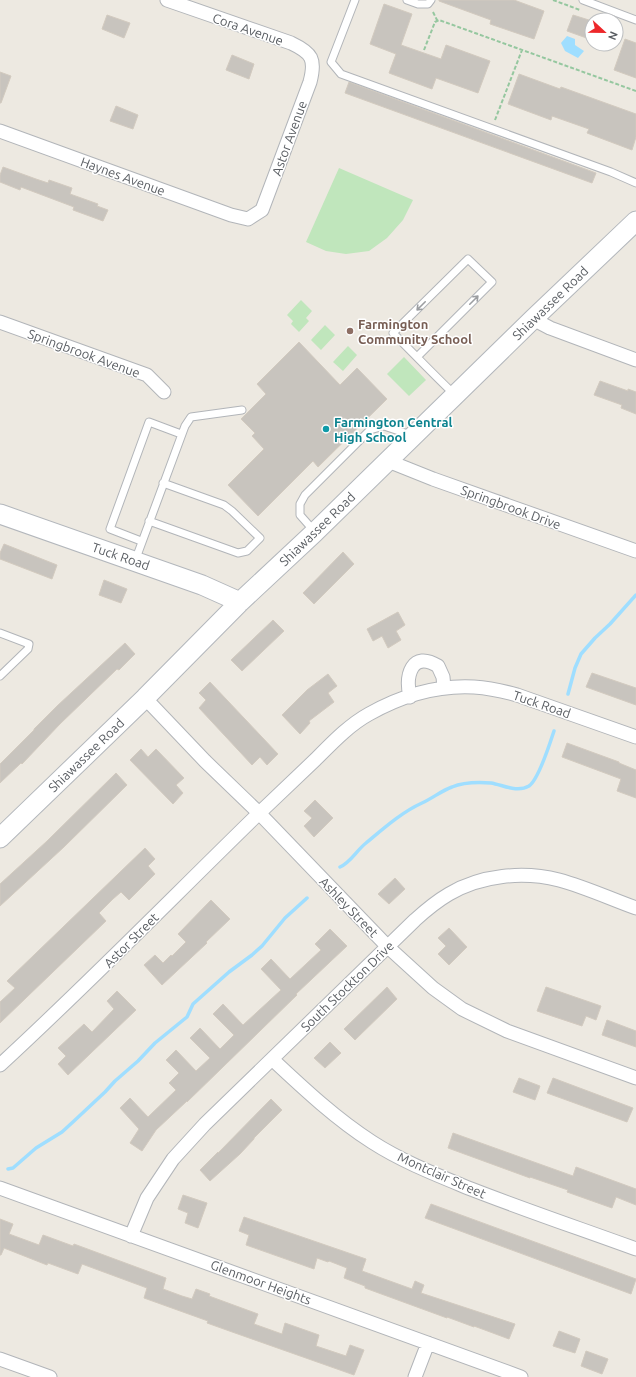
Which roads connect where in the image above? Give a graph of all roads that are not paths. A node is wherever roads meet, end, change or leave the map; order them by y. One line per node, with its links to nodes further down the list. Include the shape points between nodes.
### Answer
1 (167, 0): 7 (street, Cora Avenue, via 291,44)
2 (355, 0): 9 (lane, via 331,62 341,74)
3 (407, 0): 4 (lane, via 428,4)
4 (432, 0)
5 (583, 0): 6 (lane)
6 (636, 20)
7 (306, 52): 10 (street, Astor Avenue, via 313,62 310,82 262,210)
8 (0, 131): 10 (street, Haynes Avenue)
9 (636, 183)
10 (248, 219)
11 (636, 221): 12 (street, Shiawassee Road)
12 (533, 319): 15 (street, via 550,328); 17 (street, Shiawassee Road)
13 (0, 322): 16 (street, Springbrook Avenue, via 147,375)
14 (417, 357): 14 (lane, one-way to 14, via 492,282 468,259 394,333); 17 (lane)
15 (636, 360)
16 (164, 392)
17 (455, 395): 20 (street, Shiawassee Road)
18 (242, 410): 19 (lane, via 191,417)
19 (181, 434): 22 (lane); 26 (lane, via 149,422 110,529)
20 (414, 436): 21 (street, Shiawassee Road); 25 (lane, via 384,426 370,430 305,495 300,504 300,515)
21 (388, 461): 25 (street, Shiawassee Road); 27 (street, Springbrook Drive)
22 (163, 483): 24 (lane); 24 (lane, via 224,505 260,538 247,550 238,554)
23 (0, 514): 28 (street, Tuck Road)
24 (149, 521): 26 (lane)
25 (315, 532): 29 (street, Shiawassee Road)
26 (142, 541): 28 (lane)
27 (636, 551)
28 (135, 561): 29 (street, Tuck Road, via 202,585)
29 (240, 602): 34 (street, Shiawassee Road)
30 (0, 633): 31 (lane, via 29,644 28,650)
31 (0, 676)
32 (444, 688): 33 (street, Tuck Road); 33 (street, via 438,666 426,660 419,661 412,666 408,674); 35 (street, Tuck Road, via 475,687 517,695)
33 (410, 697): 36 (street, Tuck Road, via 391,703 352,726)
34 (145, 698): 36 (street, Ashley Street); 37 (street, Shiawassee Road)
35 (636, 737)
36 (259, 813): 39 (street, Ashley Street); 41 (street, Astor Street, via 68,1002)
37 (0, 838)
38 (636, 908): 39 (street, South Stockton Drive, via 558,880 533,876 495,878 470,884 449,894 428,908)
39 (388, 947): 40 (street, South Stockton Drive); 42 (street, Ashley Street, via 433,988 462,1009 507,1031)
40 (272, 1059): 44 (street, South Stockton Drive, via 173,1159 147,1198); 45 (street, Montclair Street, via 360,1134 408,1163 511,1205)
41 (0, 1065)
42 (636, 1078)
43 (0, 1188): 44 (street, Glenmoor Heights)
44 (131, 1236): 46 (street, Glenmoor Heights)
45 (636, 1248)
46 (428, 1343): 49 (street); 50 (street, Glenmoor Heights)
47 (0, 1359): 48 (street)
48 (50, 1377)
49 (415, 1377)
50 (521, 1377)

